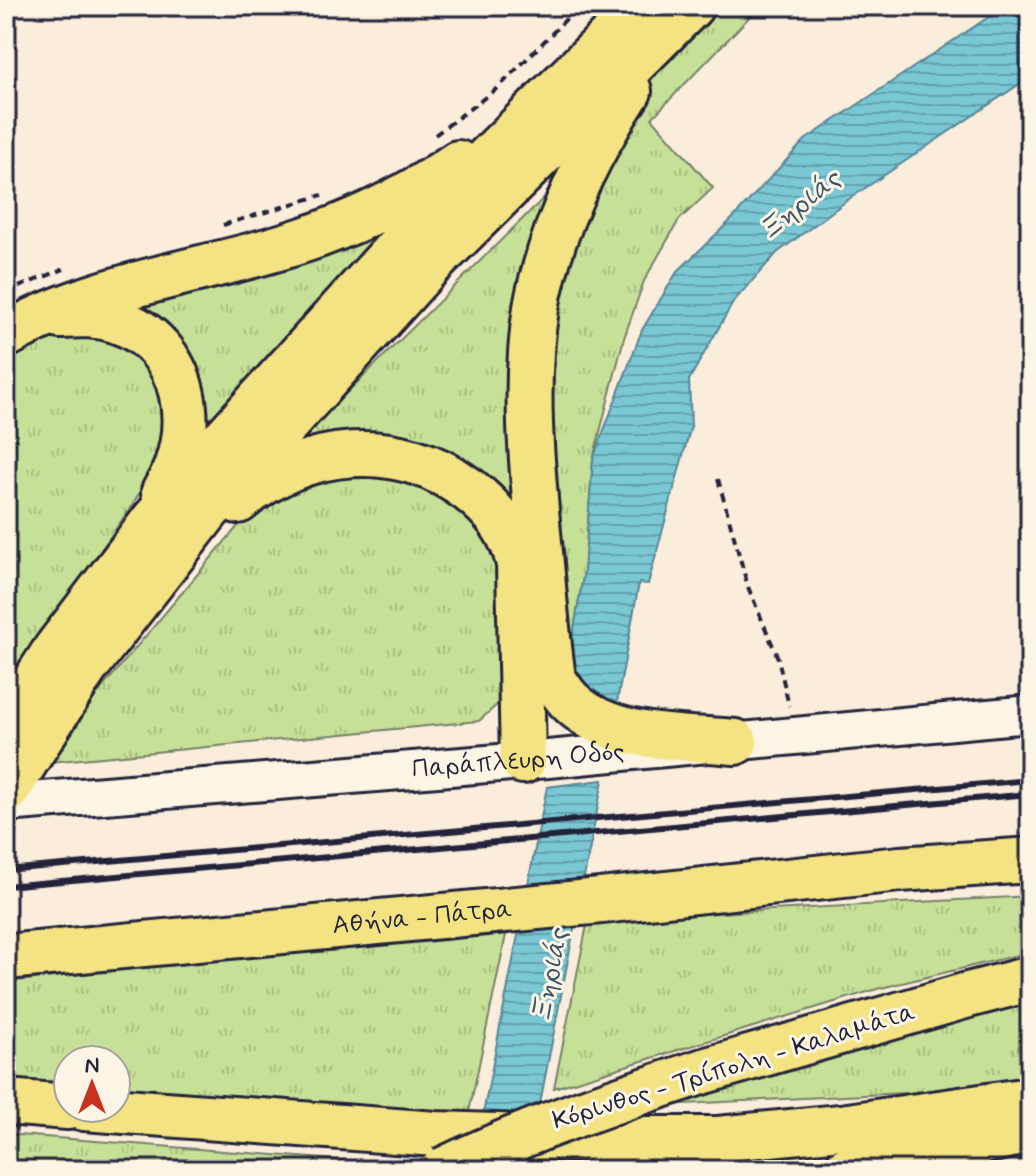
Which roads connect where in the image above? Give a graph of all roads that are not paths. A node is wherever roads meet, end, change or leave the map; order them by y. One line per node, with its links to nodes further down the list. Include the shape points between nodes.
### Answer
1 (691, 6): 5 (highway, via 414,281 208,510)
2 (700, 6): 6 (highway, via 640,73 589,159 566,209 537,305 529,408)
3 (633, 14): 4 (highway, via 456,165 409,194 316,236); 5 (highway, via 398,247 179,490)
4 (12, 317): 5 (highway, via 86,314 117,320 160,350 177,376 186,427 182,452)
5 (115, 601): 8 (highway, via 56,649); 10 (highway, via 268,478 333,455 418,461 475,494 514,544); 11 (highway, via 85,668)
6 (550, 653): 9 (highway, via 553,678 573,705 591,717 642,733); 10 (highway)
7 (1030, 714): 9 (main road, Παράπλευρη Οδός)
8 (6, 726)
9 (735, 742): 10 (main road, Παράπλευρη Οδός)
10 (535, 760): 11 (main road, Παράπλευρη Οδός)
11 (11, 799)
12 (1030, 860): 13 (highway, Αθήνα - Πάτρα)
13 (6, 957)
14 (1030, 979): 20 (highway, Κόρινθος - Τρίπολη - Καλαμάτα, bridge, via 704,1071 592,1107 487,1149)
15 (1030, 1100): 20 (highway, bridge, via 718,1139 581,1139)
16 (6, 1102): 17 (highway)
17 (52, 1106)
18 (132, 1114): 20 (highway)
19 (1030, 1131): 21 (highway)
20 (439, 1152)
21 (846, 1170)

